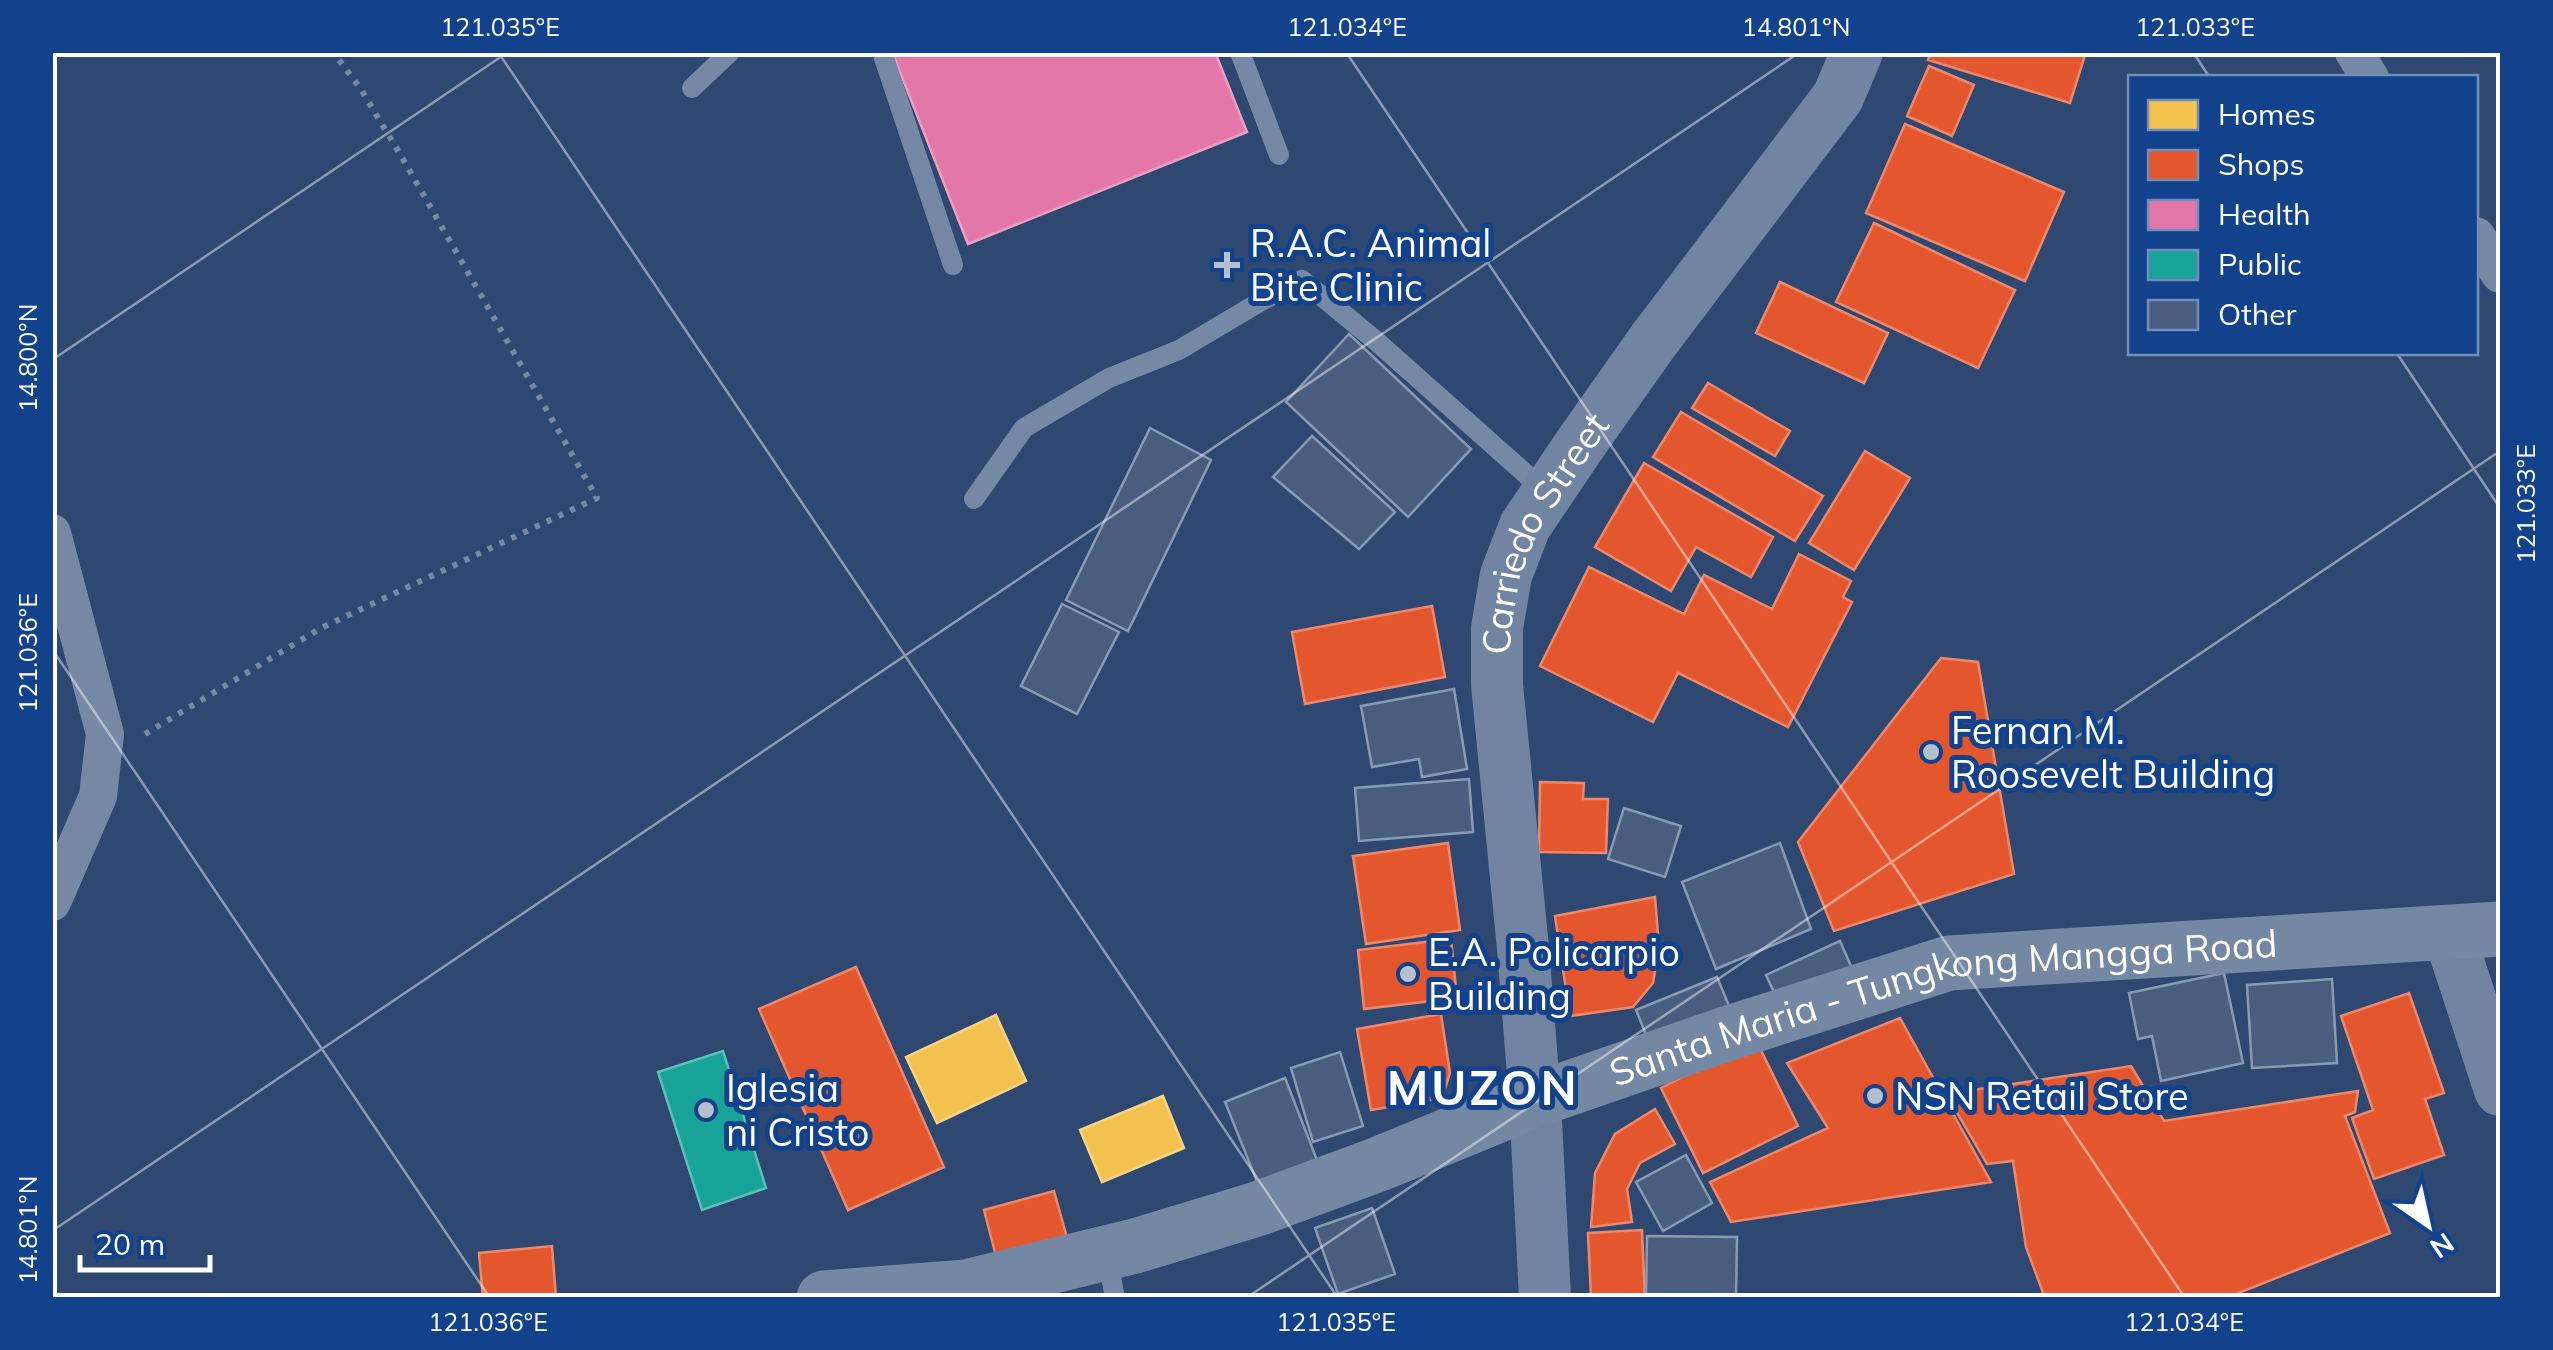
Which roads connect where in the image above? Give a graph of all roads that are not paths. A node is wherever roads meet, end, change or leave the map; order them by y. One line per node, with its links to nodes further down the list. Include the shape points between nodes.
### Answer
1 (730, 52): 5 (lane)
2 (882, 52): 8 (lane)
3 (1240, 52): 6 (lane)
4 (1857, 52): 10 (main road, Carriedo Street, via 1838,97)
5 (692, 88)
6 (1279, 155)
7 (2478, 239): 9 (street)
8 (953, 265)
9 (2500, 274)
10 (1547, 493): 11 (lane, via 1302,280 1024,428); 16 (main road, Carriedo Street, via 1506,575 1497,628)
11 (974, 499)
12 (52, 533): 13 (street, via 105,734 98,796)
13 (52, 902)
14 (2474, 930): 15 (main road); 16 (main road, Santa Maria - Tungkong Mangga Road, via 1949,962)
15 (2500, 1090)
16 (1535, 1100): 17 (main road, Santa Maria - Tungkong Mangga Road); 19 (main road, Carriedo Street)
17 (1111, 1275): 18 (main road, Santa Maria - Tungkong Mangga Road)
18 (824, 1298)
19 (1545, 1298)

